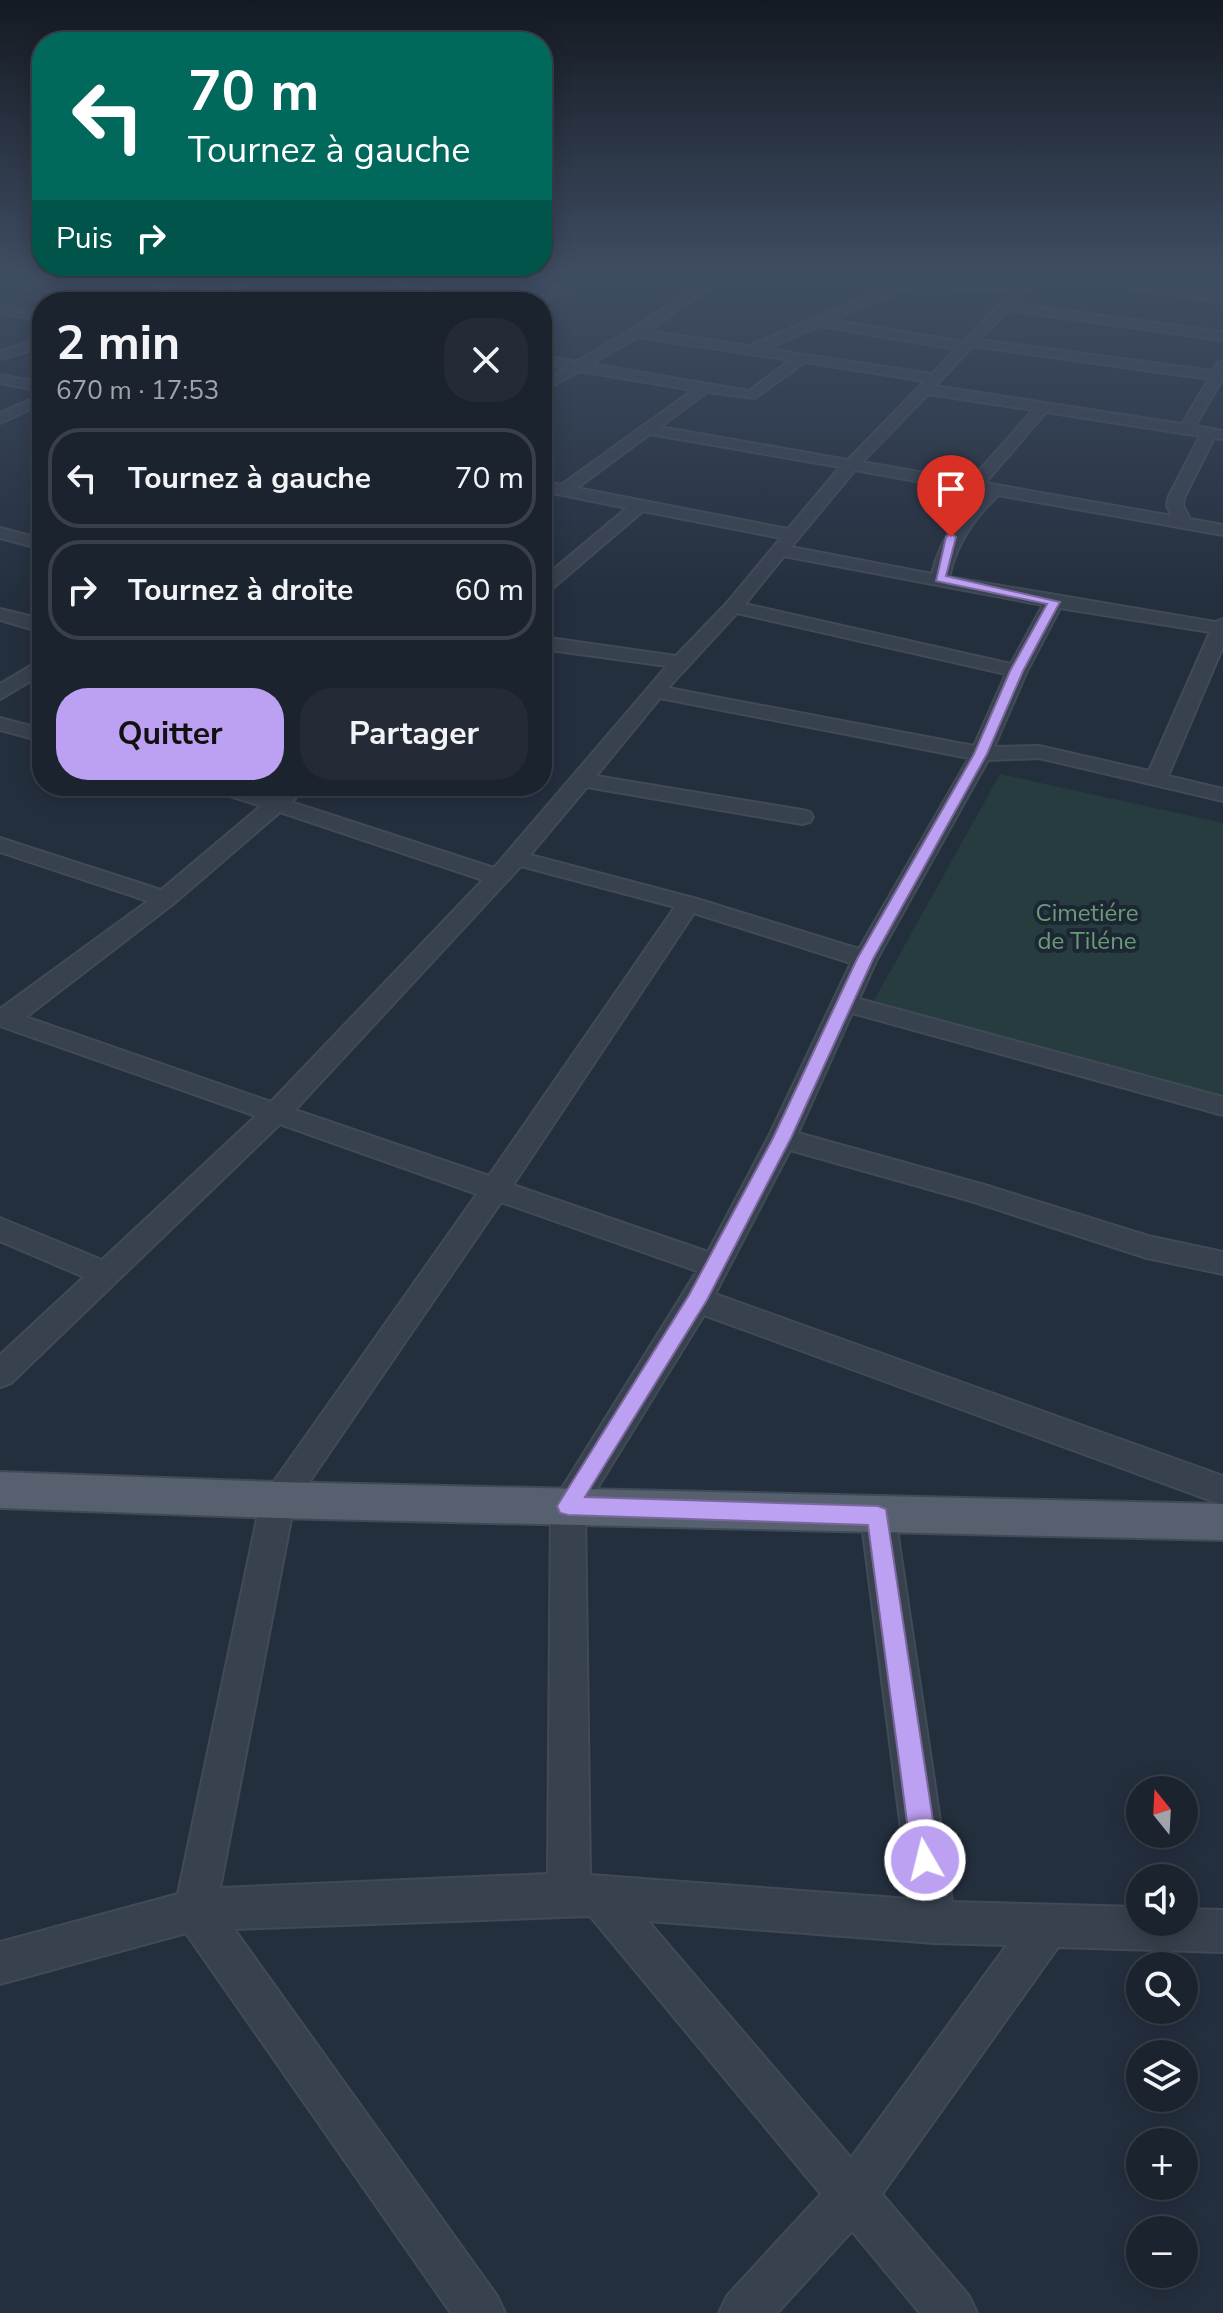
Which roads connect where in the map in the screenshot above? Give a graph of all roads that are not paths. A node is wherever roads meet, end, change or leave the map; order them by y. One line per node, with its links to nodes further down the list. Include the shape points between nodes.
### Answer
1 (680, 383): 5 (street)
2 (770, 383): 5 (street, via 755,395)
3 (929, 383): 7 (street); 12 (street)
4 (1213, 383): 10 (street)
5 (705, 387): 9 (street)
6 (32, 404): 8 (street)
7 (1043, 407): 10 (street); 13 (street)
8 (0, 419)
9 (647, 429): 12 (street); 16 (street)
10 (1186, 430): 11 (street)
11 (1216, 434): 18 (street, via 1176,498)
12 (854, 463): 13 (street); 22 (street)
13 (975, 485): 15 (street)
14 (552, 488): 16 (street)
15 (996, 488): 18 (street); 23 (street, via 951,537)
16 (564, 490): 17 (street)
17 (640, 505): 22 (street); 24 (street)
18 (1184, 523): 19 (street)
19 (1219, 531)
20 (0, 533): 21 (street)
21 (32, 541)
22 (785, 543): 23 (street); 26 (street)
23 (940, 579): 25 (street)
24 (552, 580)
25 (1054, 602): 29 (street); 32 (street)
26 (733, 607): 31 (street); 32 (street)
27 (0, 614): 28 (street)
28 (32, 624)
29 (1223, 627): 39 (street)
30 (552, 644): 31 (street)
31 (680, 662): 34 (street)
32 (1017, 671): 38 (street)
33 (32, 672): 35 (street)
34 (657, 692): 38 (street); 40 (street)
35 (0, 693)
36 (0, 724): 37 (street)
37 (32, 732)
38 (981, 754): 39 (street, via 1039,752); 51 (street)
39 (1157, 778): 41 (street)
40 (584, 780): 45 (street); 47 (street)
41 (1223, 795)
42 (257, 796): 44 (street)
43 (285, 796): 44 (street)
44 (278, 802): 48 (street); 49 (street)
45 (802, 817)
46 (0, 845): 49 (street)
47 (516, 858): 48 (street); 50 (street)
48 (498, 877): 55 (street)
49 (165, 899): 53 (street)
50 (689, 904): 51 (street); 57 (street)
51 (865, 959): 52 (street)
52 (844, 1003): 54 (street); 56 (street)
53 (4, 1018): 55 (street)
54 (1223, 1106)
55 (277, 1112): 57 (street); 61 (street)
56 (782, 1138): 59 (street, via 1147,1247); 60 (street)
57 (494, 1191): 60 (street); 66 (street)
58 (0, 1229): 61 (street)
59 (1223, 1263)
60 (713, 1265): 62 (street)
61 (104, 1273): 63 (street)
62 (697, 1300): 65 (street); 67 (street)
63 (0, 1374)
64 (0, 1490): 66 (main road)
65 (1223, 1491)
66 (278, 1500): 67 (main road); 71 (street)
67 (568, 1506): 68 (main road); 70 (street)
68 (878, 1516): 69 (main road); 72 (street)
69 (1223, 1522)
70 (584, 1894): 71 (street); 72 (street); 76 (street)
71 (195, 1910): 75 (street); 77 (street)
72 (934, 1922): 73 (street)
73 (1047, 1926): 74 (street); 76 (street)
74 (1223, 1931)
75 (0, 1963)
76 (851, 2197): 78 (street); 79 (street)
77 (480, 2313)
78 (744, 2313)
79 (952, 2313)

